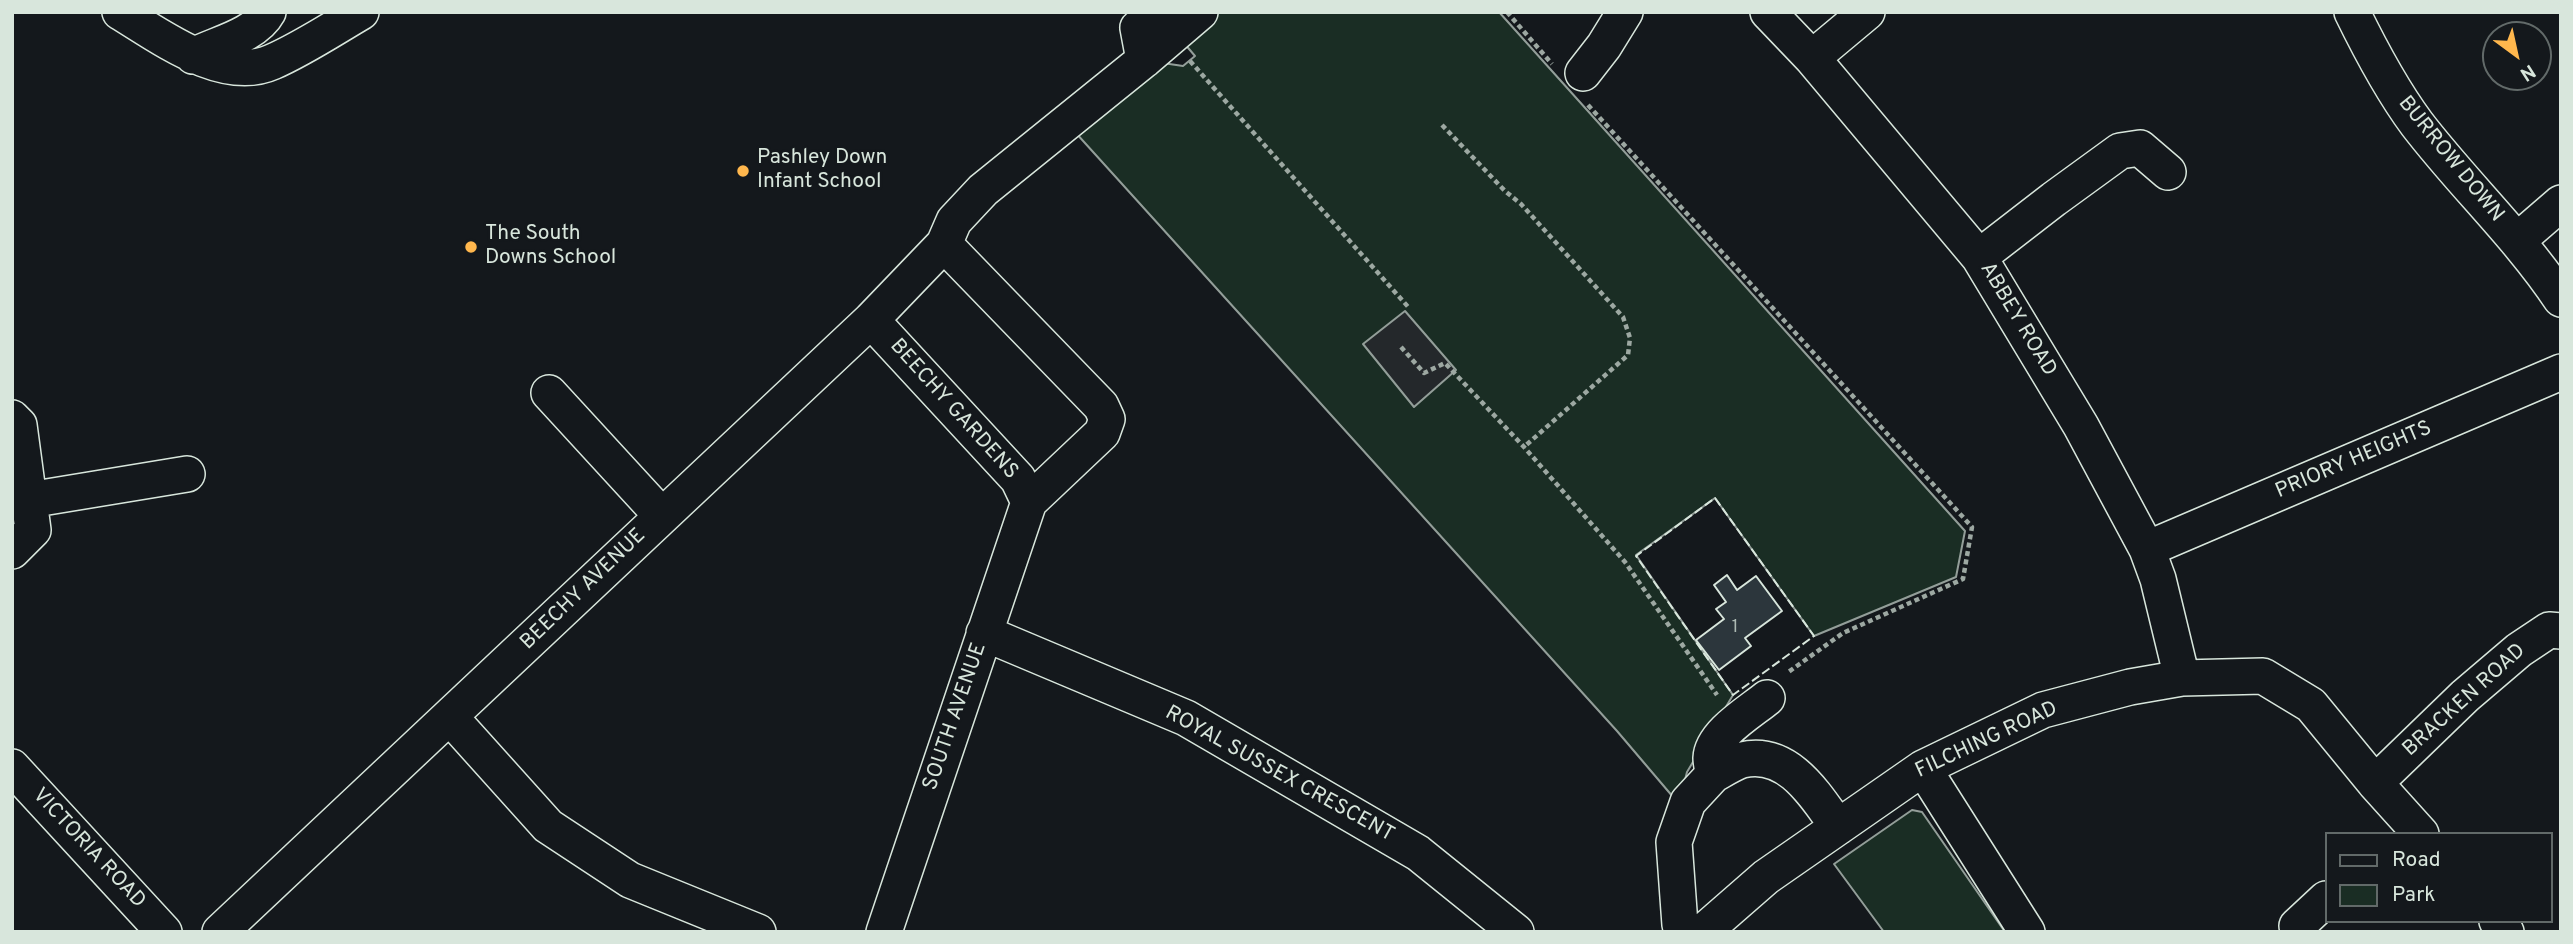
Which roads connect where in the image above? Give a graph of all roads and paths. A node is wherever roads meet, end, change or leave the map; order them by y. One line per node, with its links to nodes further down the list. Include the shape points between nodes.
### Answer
1 (120, 12): 11 (street)
2 (268, 12): 11 (street, via 241,35)
3 (360, 12): 11 (street, via 270,64 238,68)
4 (1199, 12): 10 (street, BEECHY AVENUE)
5 (1507, 12): 14 (path)
6 (1625, 12): 14 (street, via 1604,46)
7 (1768, 12): 12 (street, ABBEY ROAD)
8 (1867, 12): 12 (street)
9 (2352, 12): 18 (street, BURROW DOWN, via 2418,125)
10 (1144, 32): 13 (street); 19 (street, BEECHY AVENUE, via 983,190 954,221)
11 (193, 56)
12 (1812, 58): 20 (street, ABBEY ROAD)
13 (1190, 60): 22 (path)
14 (1573, 80): 38 (path, via 1972,527 1964,579 1843,633 1771,684)
15 (1442, 125): 28 (path, via 1623,317 1630,338 1628,355)
16 (2168, 172): 20 (street, via 2140,148 2120,151)
17 (2561, 203): 18 (street)
18 (2517, 242): 21 (street, BURROW DOWN)
19 (944, 244): 23 (street, BEECHY AVENUE); 31 (street, via 1101,407 1107,419 1102,433)
20 (1979, 257): 33 (street, ABBEY ROAD, via 2081,426)
21 (2561, 299)
22 (1410, 309)
23 (871, 320): 31 (street, BEECHY GARDENS, via 1018,479); 32 (street, BEECHY AVENUE)
24 (1401, 347): 28 (path, via 1424,373 1445,363)
25 (2561, 372): 33 (street, PRIORY HEIGHTS)
26 (549, 393): 32 (street)
27 (12, 418): 30 (street, via 19,425)
28 (1524, 447): 40 (path, via 1625,562)
29 (187, 474): 30 (street)
30 (29, 500): 34 (street, via 33,530)
31 (1029, 502): 36 (street, SOUTH AVENUE)
32 (662, 516): 39 (street, BEECHY AVENUE)
33 (2147, 549): 37 (street, ABBEY ROAD)
34 (12, 551)
35 (2561, 631): 44 (street, BRACKEN ROAD, via 2549,630 2519,650)
36 (984, 634): 52 (street, SOUTH AVENUE); 53 (street, ROYAL SUSSEX CRESCENT, via 1186,718 1418,853)
37 (2182, 678): 42 (street, FILCHING ROAD, via 2043,710); 44 (street, FILCHING ROAD, via 2263,676 2311,705)
38 (1767, 698): 40 (street)
39 (450, 717): 50 (street, BEECHY AVENUE); 51 (street, via 548,825 630,880)
40 (1735, 722): 43 (street, via 1717,741 1711,757)
41 (12, 767): 49 (street, VICTORIA ROAD)
42 (1923, 768): 45 (street, FILCHING ROAD); 56 (street)
43 (1713, 775): 45 (street, via 1742,760 1769,759 1793,771); 54 (street, via 1688,802 1674,842 1680,925)
44 (2375, 783): 46 (street, FILCHING ROAD)
45 (1838, 827): 55 (street, FILCHING ROAD, via 1766,877)
46 (2410, 830)
47 (2324, 901): 48 (street)
48 (2297, 926)
49 (164, 932)
50 (220, 932)
51 (758, 932)
52 (884, 932)
53 (1516, 932)
54 (1685, 932)
55 (1703, 932)
56 (2027, 932)

